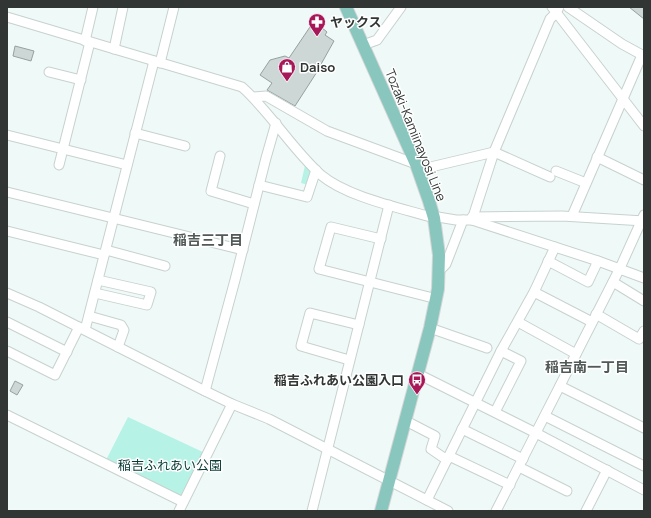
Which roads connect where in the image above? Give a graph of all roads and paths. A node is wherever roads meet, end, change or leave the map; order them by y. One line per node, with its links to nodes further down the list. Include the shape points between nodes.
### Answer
1 (93, 7): 9 (street)
2 (123, 7): 11 (street)
3 (174, 7): 13 (street)
4 (346, 7): 10 (main road, Tozaki-Kamiinayosi Line)
5 (401, 7): 10 (street, via 377,40)
6 (568, 7): 12 (street)
7 (556, 9): 17 (street); 24 (street)
8 (7, 17): 9 (street)
9 (88, 41): 11 (street); 15 (street)
10 (363, 45): 29 (main road, Tozaki-Kamiinayosi Line)
11 (114, 49): 13 (street)
12 (643, 56): 17 (street)
13 (157, 62): 16 (street, via 242,87); 20 (street)
14 (49, 72): 15 (street)
15 (81, 80): 23 (street)
16 (254, 97): 18 (street); 29 (street, via 266,96 327,131)
17 (623, 99): 19 (street); 26 (street)
18 (276, 123): 30 (street); 33 (street)
19 (644, 126)
20 (136, 133): 22 (street); 28 (street)
21 (7, 135): 23 (street)
22 (185, 146)
23 (63, 150): 27 (street); 28 (street)
24 (494, 152): 29 (street); 32 (street, via 553,174); 40 (street)
25 (220, 156): 35 (street, via 211,191)
26 (598, 157): 31 (street); 32 (street)
27 (59, 165)
28 (127, 165): 39 (street)
29 (417, 167): 38 (main road, Tozaki-Kamiinayosi Line)
30 (316, 170): 33 (street, via 307,197); 36 (street, via 336,185)
31 (644, 180)
32 (586, 183): 37 (street)
33 (259, 185): 35 (street)
34 (7, 192): 39 (street)
35 (254, 204): 45 (street)
36 (389, 205): 38 (street); 43 (street)
37 (572, 216): 40 (street); 41 (street)
38 (434, 218): 40 (street); 51 (main road, Tozaki-Kamiinayosi Line)
39 (114, 219): 45 (street); 46 (street)
40 (469, 219): 44 (street); 51 (street, via 446,264)
41 (643, 219): 50 (street)
42 (7, 231): 46 (street)
43 (381, 239): 54 (street); 54 (street, via 331,227 319,269)
44 (555, 247): 47 (street); 48 (street)
45 (242, 250): 78 (street)
46 (105, 252): 49 (street); 53 (street)
47 (548, 261): 48 (street, via 588,282); 57 (street)
48 (598, 261): 50 (street)
49 (165, 266)
50 (620, 268): 52 (street); 55 (street)
51 (439, 271): 59 (main road, Tozaki-Kamiinayosi Line)
52 (644, 278)
53 (98, 280): 58 (street); 58 (street, via 151,292 147,305)
54 (370, 282): 59 (street); 65 (street)
55 (613, 282): 60 (street); 62 (street)
56 (7, 292): 67 (street)
57 (534, 292): 62 (street); 64 (street)
58 (95, 293): 61 (street)
59 (437, 299): 66 (main road, Tozaki-Kamiinayosi Line)
60 (644, 301)
61 (89, 316): 67 (street); 69 (street, via 121,325 124,330)
62 (594, 318): 68 (street, via 639,339); 74 (street)
63 (7, 322): 73 (street)
64 (518, 322): 72 (street); 74 (street)
65 (358, 325): 75 (street); 75 (street, via 310,312 302,346)
66 (430, 328): 70 (street); 76 (main road, Tozaki-Kamiinayosi Line)
67 (82, 329): 69 (street); 73 (street)
68 (644, 331)
69 (118, 347): 78 (street)
70 (487, 348)
71 (7, 351): 73 (street, via 55,375)
72 (501, 351): 79 (street); 81 (street, via 521,361)
73 (67, 352)
74 (576, 354): 77 (street)
75 (349, 360): 88 (street)
76 (418, 374): 79 (street); 84 (main road, Tozaki-Kamiinayosi Line)
77 (560, 386): 83 (street); 85 (street)
78 (205, 391): 80 (street)
79 (476, 403): 81 (street); 86 (street)
80 (232, 404): 88 (street, via 269,419); 98 (street)
81 (495, 412): 87 (street)
82 (7, 415): 98 (street)
83 (545, 416): 87 (street); 91 (street)
84 (406, 421): 89 (street, via 435,436 430,449); 93 (main road, Tozaki-Kamiinayosi Line)
85 (644, 428)
86 (462, 429): 89 (street); 90 (street)
87 (536, 433): 90 (street); 92 (street)
88 (328, 449): 93 (street); 100 (street)
89 (448, 458): 94 (street); 97 (street)
90 (521, 463): 94 (street); 96 (street)
91 (644, 466)
92 (607, 470): 95 (street); 104 (street)
93 (390, 481): 97 (street); 101 (main road, Tozaki-Kamiinayosi Line)
94 (510, 485): 103 (street)
95 (644, 490)
96 (567, 491)
97 (427, 500): 102 (street)
98 (183, 502): 99 (street)
99 (179, 511)
100 (312, 511)
101 (381, 511)
102 (448, 511)
103 (496, 511)
104 (586, 511)

